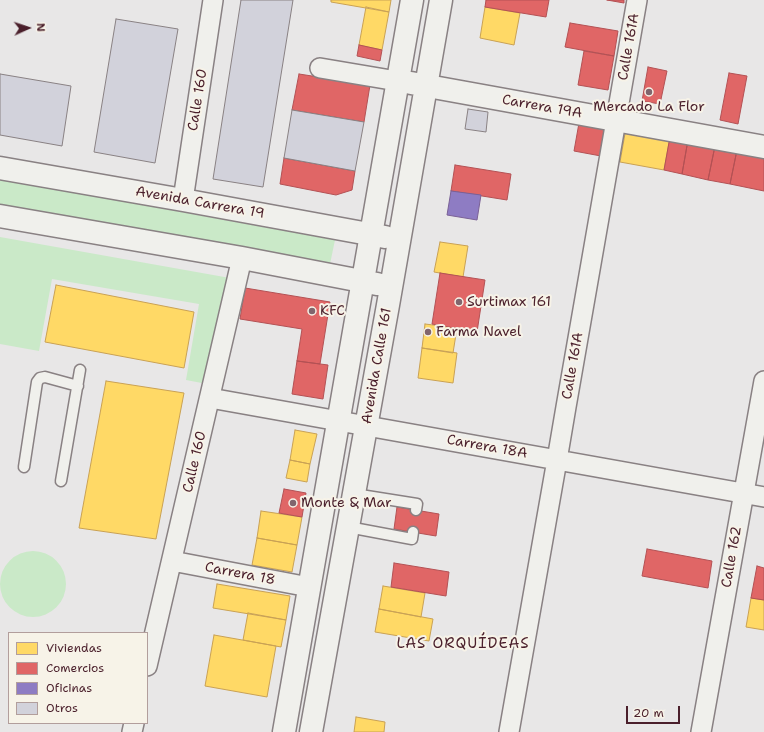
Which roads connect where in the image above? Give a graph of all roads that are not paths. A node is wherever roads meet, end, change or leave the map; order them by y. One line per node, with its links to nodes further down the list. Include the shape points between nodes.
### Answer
1 (213, 0): 11 (street, Calle 160)
2 (412, 0): 6 (main road, Avenida Calle 161)
3 (441, 0): 7 (main road, Avenida Calle 161)
4 (637, 0): 8 (street, Calle 161A)
5 (320, 68): 6 (street, Carrera 19A)
6 (397, 81): 7 (main road, Carrera 19A); 13 (main road, Avenida Calle 161)
7 (426, 86): 8 (main road, Carrera 19A); 14 (main road, Avenida Calle 161)
8 (616, 120): 9 (main road, Carrera 19A); 24 (street, Calle 161A)
9 (764, 147)
10 (0, 168): 11 (main road, Avenida Carrera 19)
11 (183, 200): 13 (main road, Avenida Carrera 19)
12 (0, 216): 15 (main road)
13 (370, 234): 14 (main road, Avenida Carrera 19); 16 (main road, Avenida Calle 161)
14 (399, 240): 17 (main road, Avenida Calle 161)
15 (242, 258): 16 (main road); 21 (street, Calle 160)
16 (362, 281): 17 (main road); 22 (main road, Avenida Calle 161)
17 (391, 286): 23 (main road, Avenida Calle 161)
18 (80, 370): 20 (lane)
19 (764, 381): 27 (street, Calle 162)
20 (78, 386): 25 (lane, via 45,377 37,382); 26 (lane)
21 (210, 398): 22 (street, Carrera 18A); 33 (street, Calle 160)
22 (338, 420): 23 (street, Carrera 18A); 34 (main road, Avenida Calle 161)
23 (366, 426): 24 (street, Carrera 18A); 28 (main road, Avenida Calle 161)
24 (557, 460): 27 (street, Carrera 18A); 38 (street, Calle 161A)
25 (24, 467)
26 (61, 481)
27 (744, 493): 29 (street, Carrera 18A); 39 (street, Calle 162)
28 (354, 494): 30 (lane, via 417,504); 31 (main road, Avenida Calle 161)
29 (764, 497)
30 (416, 510)
31 (348, 527): 32 (lane, via 412,539); 37 (main road, Avenida Calle 161)
32 (413, 532)
33 (172, 561): 34 (street, Carrera 18); 35 (street, Calle 160)
34 (309, 587): 36 (main road, Avenida Calle 161)
35 (148, 662)
36 (284, 732)
37 (311, 732)
38 (509, 732)
39 (701, 732)

